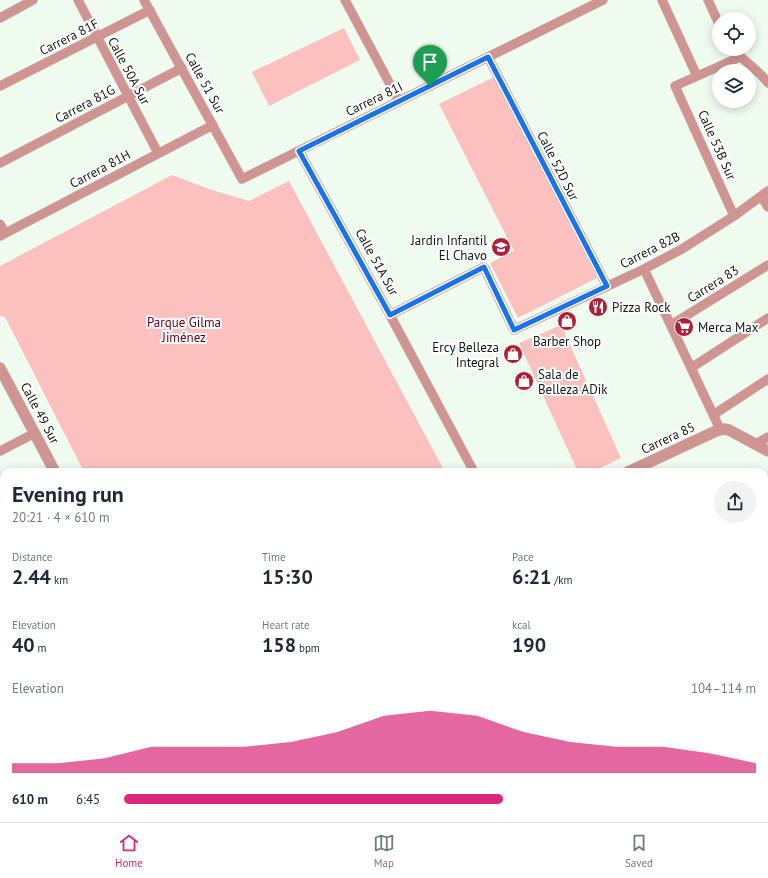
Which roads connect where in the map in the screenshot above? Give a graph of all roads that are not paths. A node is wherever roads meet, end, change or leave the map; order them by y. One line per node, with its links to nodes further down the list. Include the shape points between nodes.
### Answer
1 (33, 0): 10 (street)
2 (78, 0): 11 (street, Calle 50A Sur)
3 (144, 0): 8 (street, Calle 51 Sur)
4 (346, 0): 19 (street)
5 (603, 0): 12 (street, Carrera 81I)
6 (662, 0): 15 (street)
7 (708, 0): 9 (street)
8 (150, 10): 11 (street, Carrera 81F); 14 (street, Calle 51 Sur)
9 (714, 12)
10 (0, 18)
11 (97, 37): 17 (street, Carrera 81F); 18 (street, Calle 50A Sur)
12 (488, 57): 19 (street, Carrera 81I); 32 (street, Calle 52D Sur)
13 (740, 57): 15 (street); 16 (street)
14 (182, 68): 18 (street, Carrera 81G); 20 (street, Calle 51 Sur)
15 (697, 76): 27 (street, Calle 53B Sur, via 675,86)
16 (768, 83)
17 (0, 85)
18 (128, 96): 22 (street, Calle 50A Sur); 23 (street, Carrera 81G)
19 (399, 101): 21 (street, Carrera 81I)
20 (213, 125): 22 (street, Carrera 81H); 24 (street, Calle 51 Sur)
21 (299, 151): 24 (street, Carrera 81I); 33 (street, Calle 51A Sur)
22 (158, 153): 29 (street, Carrera 81H)
23 (0, 163)
24 (242, 179)
25 (765, 194): 26 (street); 27 (street, Carrera 82B)
26 (768, 207)
27 (734, 216): 31 (street, Carrera 82B, via 682,249)
28 (0, 224): 29 (street)
29 (2, 234)
30 (768, 265): 35 (street, Carrera 83)
31 (644, 269): 32 (street, Carrera 82B); 35 (street)
32 (607, 286): 33 (street, Carrera 82B, via 514,330 484,267)
33 (390, 315): 47 (street, Calle 51A Sur)
34 (768, 318): 36 (street)
35 (671, 325): 36 (street)
36 (691, 368): 39 (street)
37 (1, 371): 41 (street, Calle 49 Sur)
38 (768, 379): 39 (street)
39 (713, 415): 40 (street)
40 (720, 429): 43 (street, via 729,430); 48 (street, Carrera 85)
41 (35, 433): 44 (street); 46 (street, Calle 49 Sur)
42 (768, 437): 43 (street)
43 (756, 444): 45 (street)
44 (0, 451)
45 (768, 451)
46 (53, 468)
47 (472, 468)
48 (637, 468)

